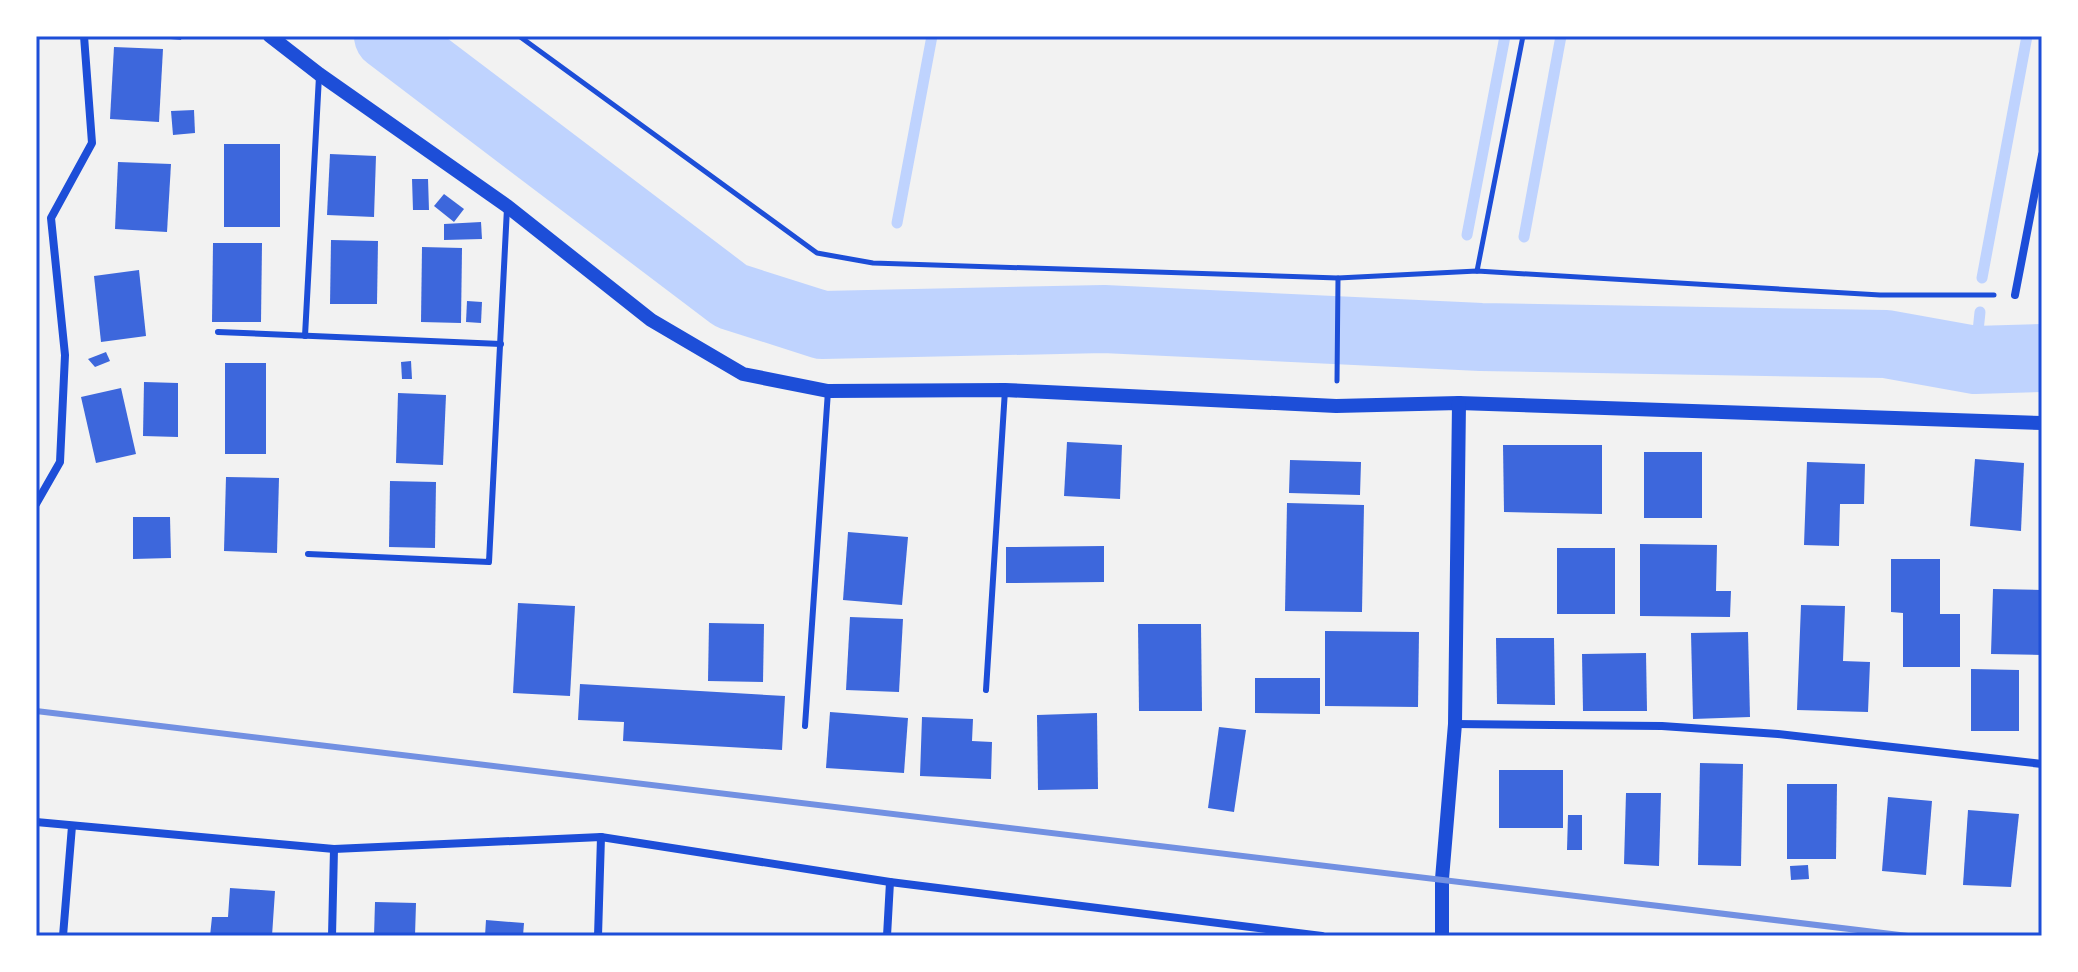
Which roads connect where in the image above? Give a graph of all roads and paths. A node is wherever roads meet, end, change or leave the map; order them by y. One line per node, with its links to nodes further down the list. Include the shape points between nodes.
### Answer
1 (84, 36): 19 (street, via 92,143 51,218 65,355 60,462)
2 (270, 36): 5 (street)
3 (519, 36): 9 (path, via 817,253 873,263)
4 (1523, 36): 8 (path)
5 (319, 74): 7 (street); 12 (lane)
6 (2042, 155): 10 (street)
7 (507, 206): 13 (lane); 16 (street, via 651,320 743,374)
8 (1477, 271): 9 (path); 10 (path, via 1880,295)
9 (1338, 278): 14 (path)
10 (2015, 295)
11 (218, 332): 12 (lane)
12 (305, 336): 13 (lane)
13 (501, 344): 20 (lane, via 489,562)
14 (1337, 381)
15 (1005, 390): 16 (street); 17 (street, via 1336,406); 21 (lane)
16 (828, 391): 23 (lane)
17 (1459, 403): 18 (street); 22 (street)
18 (2042, 423)
19 (36, 504)
20 (308, 554)
21 (986, 690)
22 (1455, 724): 24 (street, via 1662,726); 35 (street)
23 (805, 726)
24 (2042, 764)
25 (36, 822): 26 (street)
26 (72, 826): 28 (street); 30 (street)
27 (601, 837): 28 (street); 29 (street); 32 (street)
28 (334, 849): 31 (street)
29 (890, 882): 33 (street); 34 (street)
30 (63, 936)
31 (332, 936)
32 (598, 936)
33 (887, 936)
34 (1322, 936)
35 (1442, 936)

